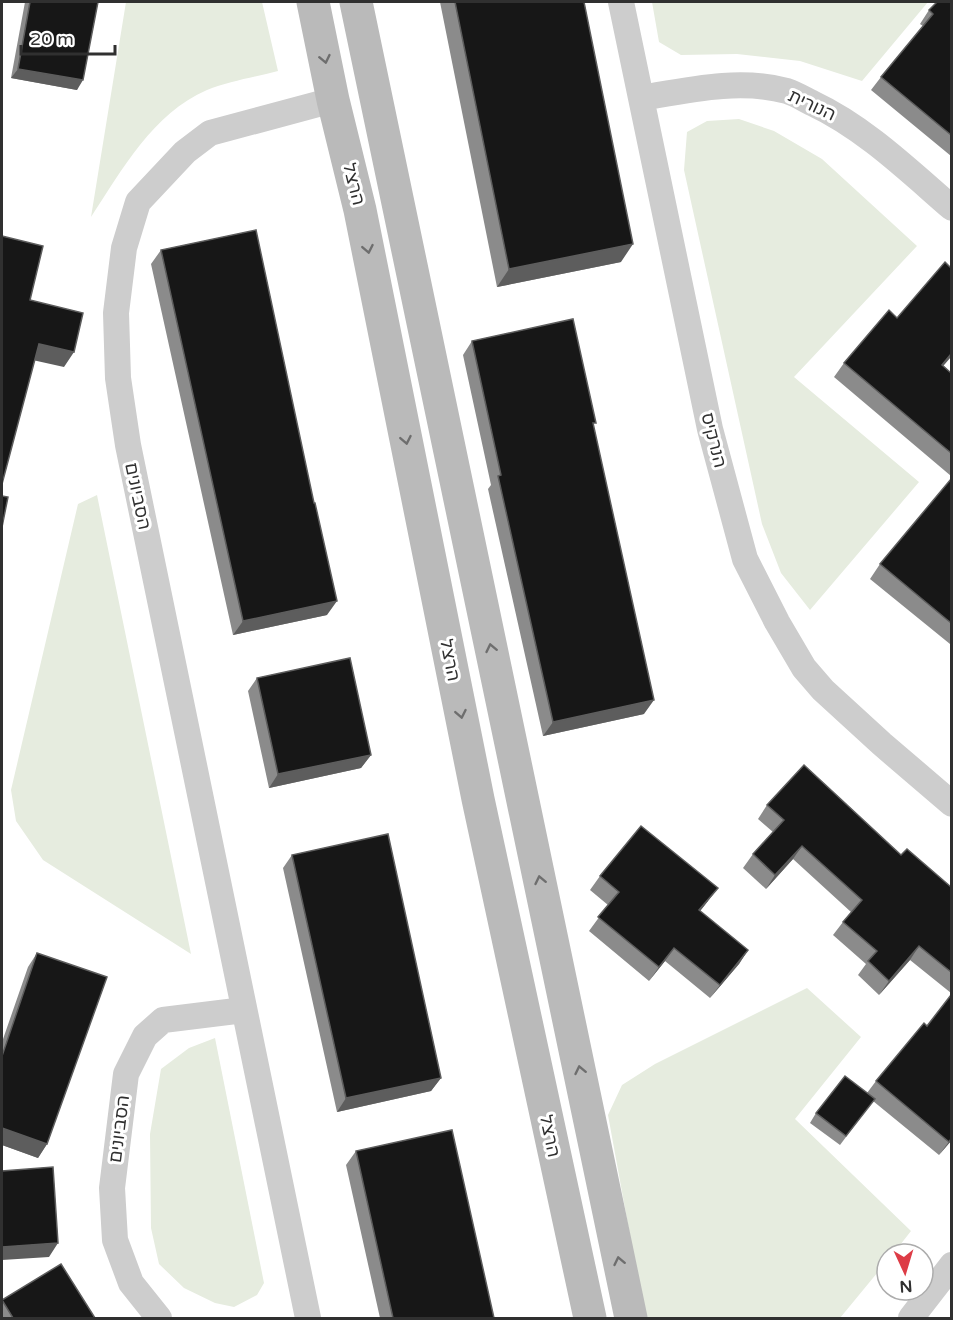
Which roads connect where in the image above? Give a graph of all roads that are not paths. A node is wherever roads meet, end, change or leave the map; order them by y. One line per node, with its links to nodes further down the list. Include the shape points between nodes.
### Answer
1 (313, 2): 5 (street, הרצל, one-way to 5)
2 (356, 2): 13 (street, one-way to 2)
3 (621, 2): 4 (street, הנרקיס)
4 (641, 98): 6 (street, הנורית, via 703,87 788,91 869,136); 7 (street, הנרקיס, via 710,429 745,559 804,668 823,690)
5 (333, 100): 8 (street, הסביונים, via 210,133 185,152 138,202 124,248 116,313 118,378 128,445); 12 (street, הרצל, one-way to 12, via 360,210 478,799)
6 (951, 208)
7 (951, 804)
8 (244, 1010): 10 (street, הסביונים, via 163,1020 145,1036 126,1074 112,1188 116,1240 131,1283); 11 (street, הסביונים)
9 (951, 1265): 14 (street)
10 (159, 1318)
11 (306, 1318)
12 (590, 1318)
13 (632, 1318)
14 (910, 1318)

